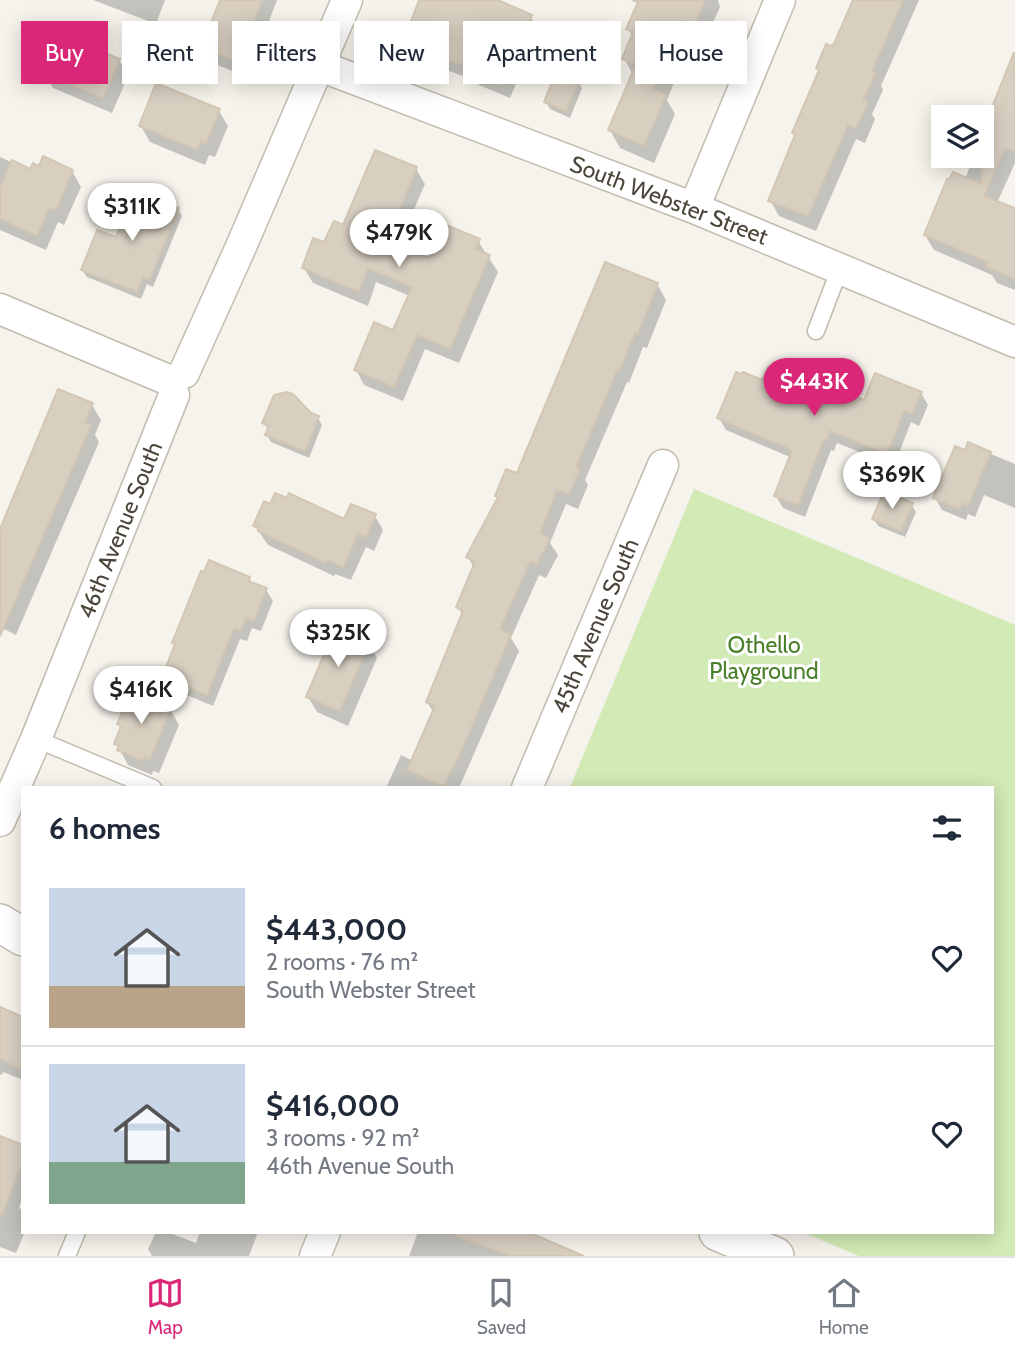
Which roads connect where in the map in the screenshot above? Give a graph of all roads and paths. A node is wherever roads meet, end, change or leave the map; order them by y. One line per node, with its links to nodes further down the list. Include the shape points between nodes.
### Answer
1 (347, 0): 3 (street, 46th Avenue South)
2 (780, 0): 6 (street)
3 (338, 21)
4 (340, 74): 6 (street, South Webster Street)
5 (312, 84): 11 (street, 46th Avenue South)
6 (694, 208): 7 (street, South Webster Street)
7 (840, 268): 9 (lane); 10 (street, South Webster Street)
8 (0, 309): 11 (street)
9 (816, 331)
10 (1015, 341)
11 (175, 382): 13 (street, 46th Avenue South)
12 (663, 465): 15 (street, 45th Avenue South)
13 (36, 739): 14 (lane); 16 (street, 46th Avenue South)
14 (148, 786)
15 (528, 786)
16 (0, 821)
17 (0, 923): 18 (street)
18 (21, 936)
19 (76, 1234): 22 (lane)
20 (324, 1234): 23 (street)
21 (723, 1234): 24 (street)
22 (67, 1256)
23 (315, 1256)
24 (775, 1256)

